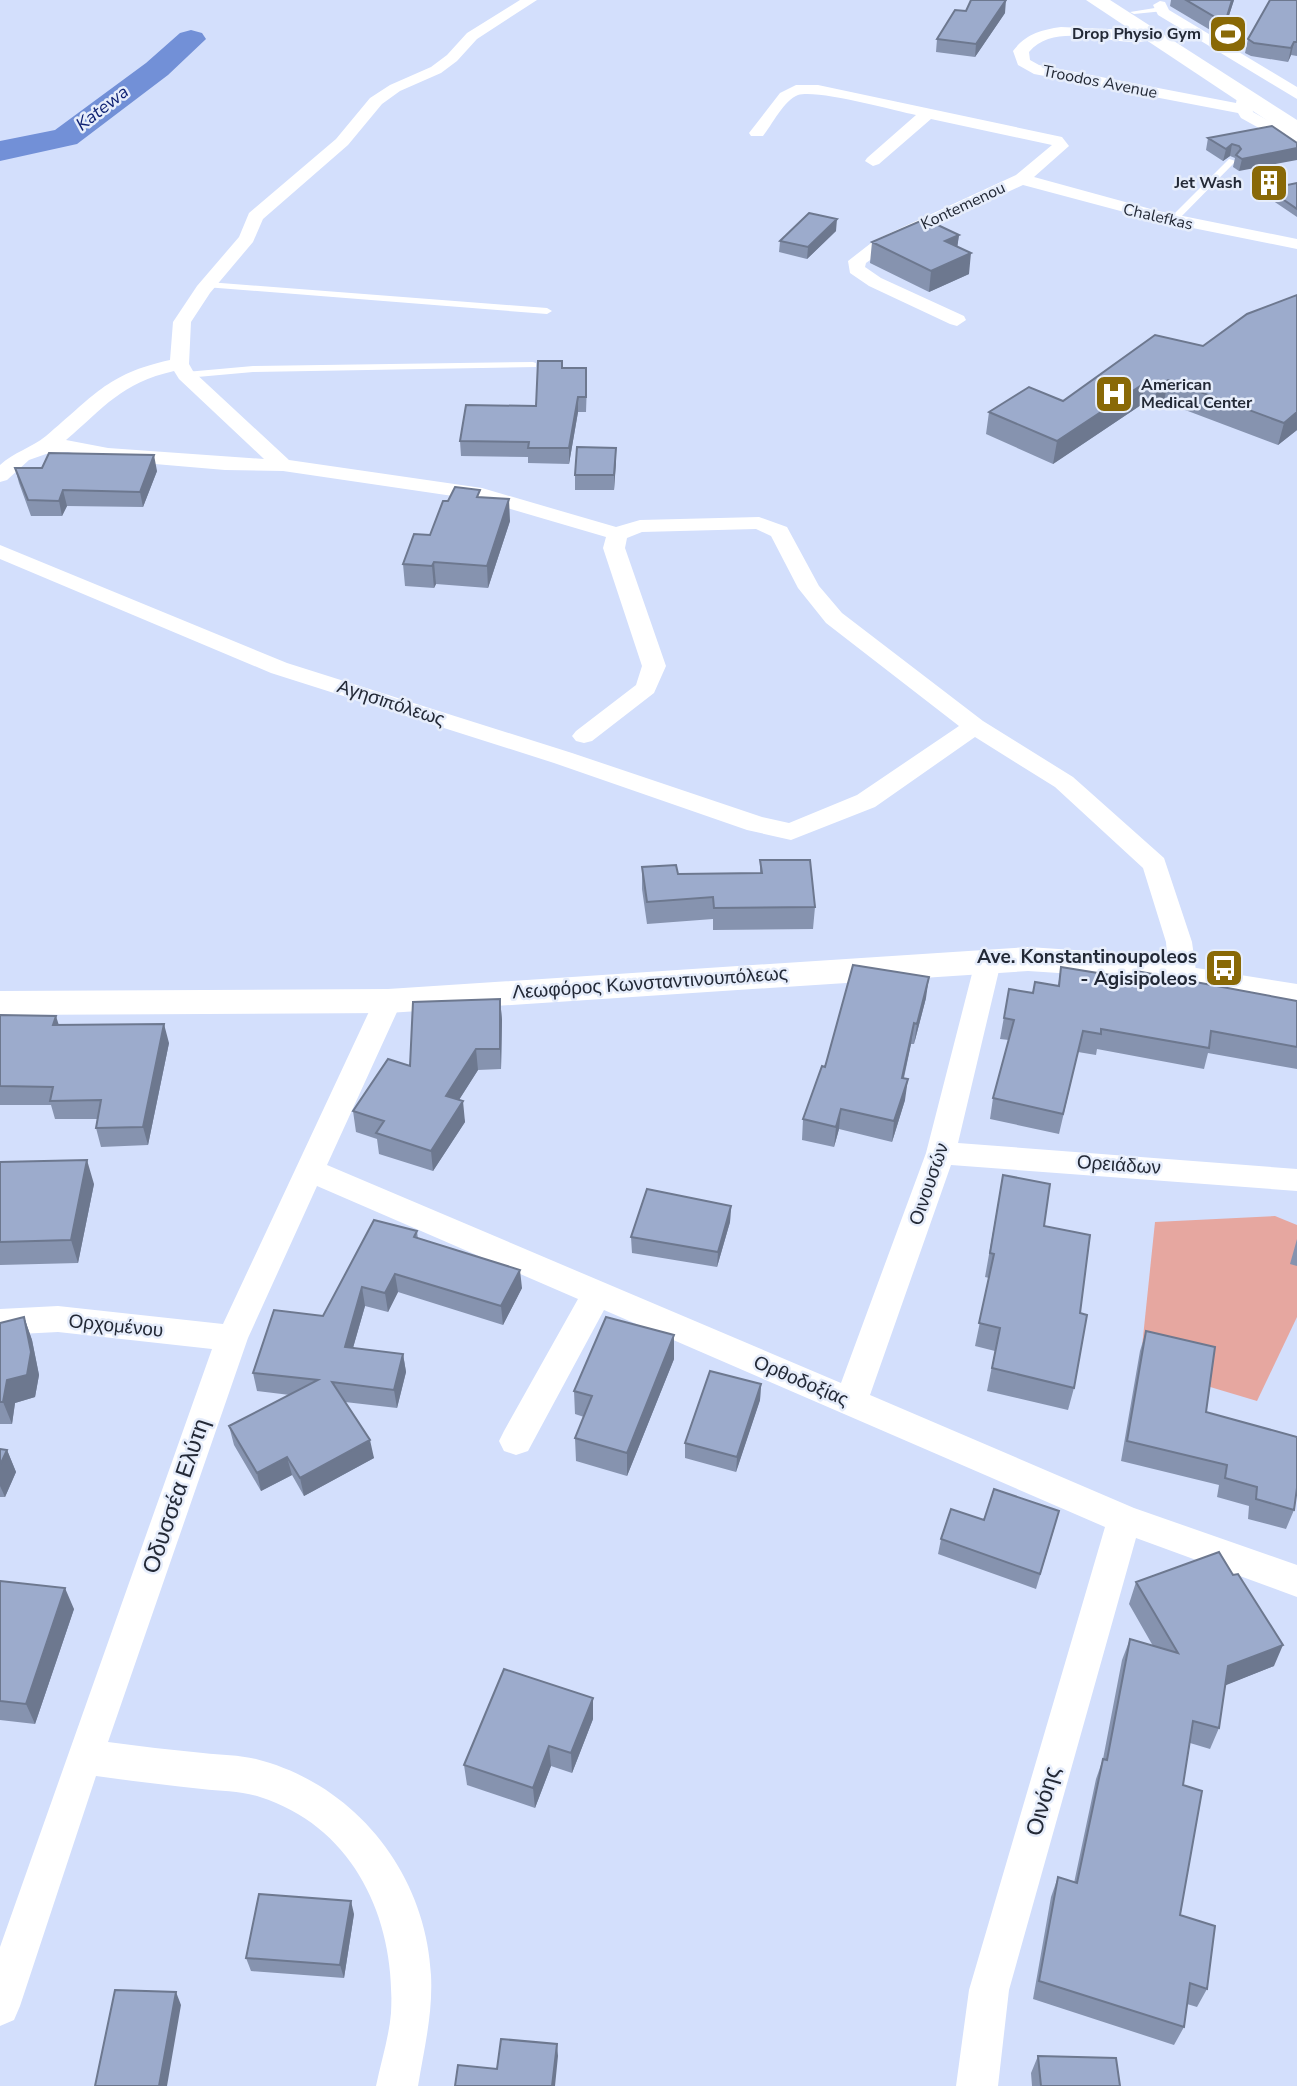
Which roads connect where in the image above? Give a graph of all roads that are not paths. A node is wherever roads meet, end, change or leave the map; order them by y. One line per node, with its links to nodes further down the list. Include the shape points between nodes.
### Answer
1 (530, 0): 20 (street, via 472,36 436,70 376,101 342,142 255,217 247,238)
2 (1096, 0): 5 (main road)
3 (1115, 0): 4 (main road)
4 (1155, 5): 7 (street); 11 (main road)
5 (1150, 35): 9 (main road); 9 (street, Troodos Avenue, via 1124,38 1059,30 1034,37 1021,51 1023,62 1034,69)
6 (1297, 75): 7 (street)
7 (1274, 79): 8 (street)
8 (1297, 94)
9 (1244, 103): 12 (main road); 14 (street, via 1256,121)
10 (928, 113): 13 (street, via 818,90 796,90); 15 (street); 17 (street, Kontemenou, via 1056,140 1061,146)
11 (1297, 114)
12 (1297, 130)
13 (757, 132)
14 (1297, 144)
15 (873, 160)
16 (1232, 161): 18 (lane)
17 (1022, 179): 18 (street, Chalefkas); 22 (street, Kontemenou, via 881,244 857,261 856,269 875,282)
18 (1173, 220): 19 (street, Chalefkas)
19 (1297, 244)
20 (208, 285): 21 (lane); 24 (street, via 182,323)
21 (547, 312)
22 (957, 320)
23 (534, 365): 24 (lane)
24 (182, 369): 25 (street, via 138,374 117,385); 26 (street)
25 (43, 448): 26 (street, via 68,446 108,454); 27 (street, via 22,456)
26 (283, 465): 28 (street, via 482,494)
27 (0, 476)
28 (617, 534): 30 (street, via 640,526 759,523 779,531 809,589 834,618); 31 (street, via 614,548 654,666 646,688)
29 (0, 551): 30 (street, Αγησιπόλεως, via 279,668 791,832 866,801)
30 (975, 726): 33 (street, via 1064,782 1155,864 1179,942)
31 (584, 736)
32 (988, 962): 33 (street, Λεωφόρος Κωνσταντινουπόλεως, via 1089,963); 35 (street, Λεωφόρος Κωνσταντινουπόλεως); 37 (street, Οινουσών)
33 (1183, 978): 34 (street, Λεωφόρος Κωνσταντινουπόλεως)
34 (1297, 996)
35 (388, 1001): 36 (street, Λεωφόρος Κωνσταντινουπόλεως); 38 (street, Οδυσσέα Ελύτη)
36 (0, 1003)
37 (941, 1153): 39 (street, Ορειάδων); 43 (street, Οινουσών)
38 (309, 1170): 40 (street, Ορθοδοξίας); 42 (street, Οδυσσέα Ελύτη)
39 (1297, 1180)
40 (597, 1294): 43 (street, Ορθοδοξίας); 44 (street)
41 (0, 1322): 42 (street, Ορχομένου, via 58,1319)
42 (232, 1338): 47 (street, Οδυσσέα Ελύτη)
43 (850, 1402): 45 (street, Ορθοδοξίας)
44 (516, 1441)
45 (1124, 1519): 46 (street, Ορθοδοξίας); 50 (street, Οινόης, via 989,1990)
46 (1297, 1581)
47 (84, 1757): 48 (street, Οδυσσέα Ελύτη); 49 (street, via 258,1778 304,1796 345,1824 378,1866 400,1912 411,2012)
48 (0, 2006)
49 (397, 2086)
50 (977, 2086)

